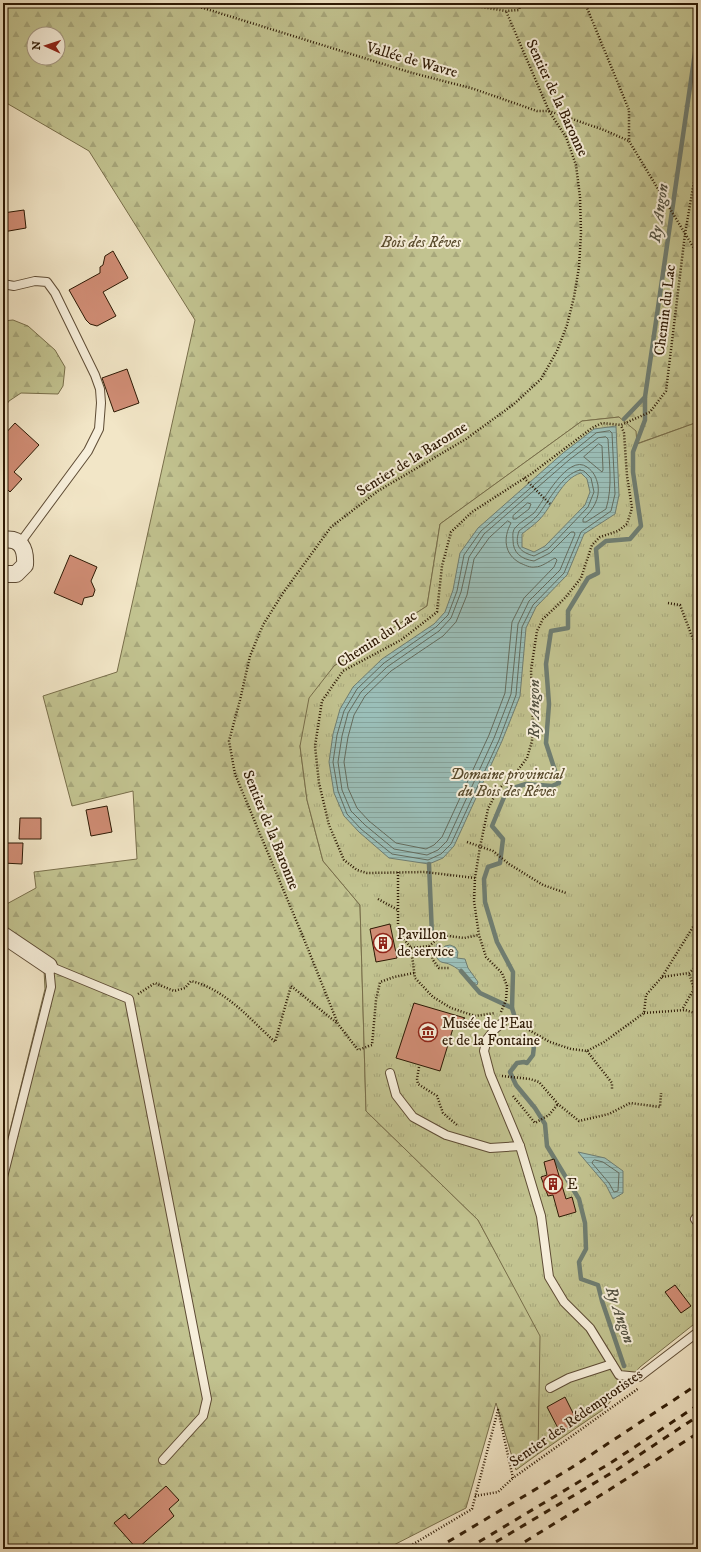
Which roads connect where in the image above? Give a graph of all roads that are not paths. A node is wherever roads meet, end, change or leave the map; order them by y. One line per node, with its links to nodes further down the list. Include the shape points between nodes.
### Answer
1 (3, 284): 3 (lane, via 14,286 35,281 47,282 82,347 100,389 99,429 88,451)
2 (3, 540): 3 (street, via 10,539)
3 (20, 543): 4 (street, via 26,553 25,565 16,574)
4 (3, 574)
5 (3, 935): 6 (street)
6 (49, 966): 10 (lane, via 51,987); 16 (lane, via 129,999 207,1399 203,1416)
7 (502, 1023): 9 (lane, via 487,1039 484,1051 490,1074)
8 (390, 1073): 9 (lane, via 396,1095 413,1117 446,1135 490,1148)
9 (520, 1146): 14 (lane, via 541,1216 549,1277 564,1302 590,1328)
10 (3, 1177)
11 (698, 1216): 12 (lane, via 695,1219)
12 (698, 1223)
13 (698, 1332): 14 (lane, via 639,1377 619,1376)
14 (612, 1364): 15 (lane, via 570,1378)
15 (550, 1388)
16 (162, 1460)

